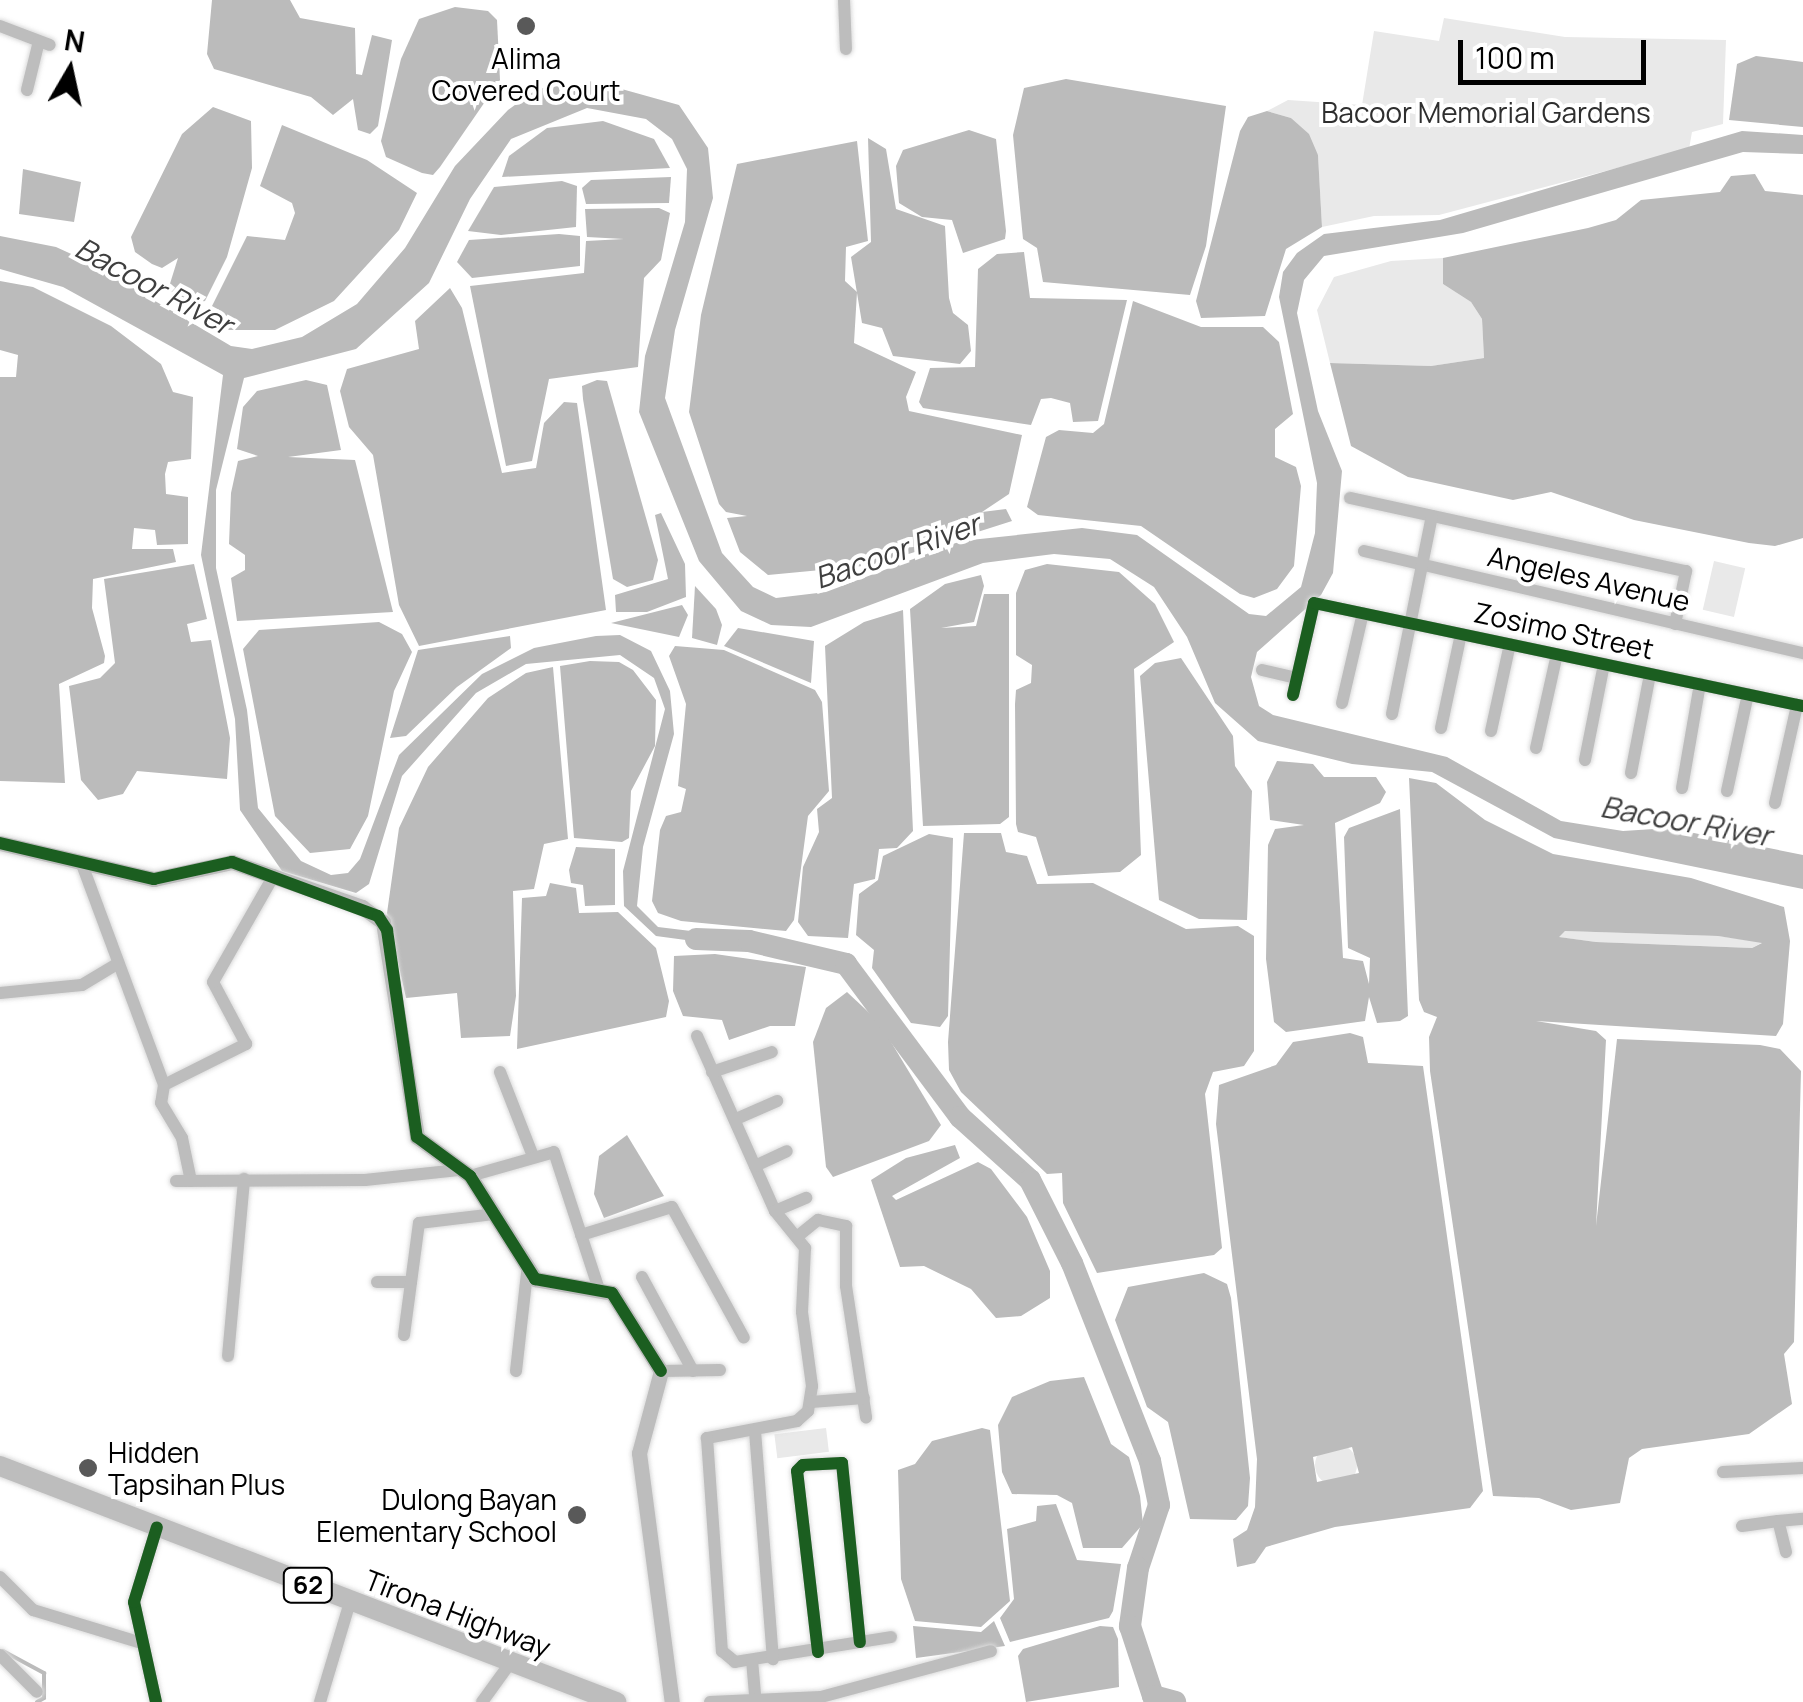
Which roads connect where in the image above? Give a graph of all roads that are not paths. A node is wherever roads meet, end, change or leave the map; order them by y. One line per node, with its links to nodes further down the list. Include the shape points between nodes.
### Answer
1 (844, 0): 3 (street)
2 (0, 26): 4 (street, via 44,43)
3 (846, 49)
4 (27, 90)
5 (1350, 498): 6 (street)
6 (1432, 516): 8 (street); 11 (street, via 1686,572)
7 (1364, 551): 8 (street, Angeles Avenue)
8 (1423, 564): 10 (street); 11 (street, Angeles Avenue)
9 (1362, 614): 10 (street, Zosimo Street); 19 (street, Zosimo Street, via 1314,603); 23 (street)
10 (1410, 624): 12 (street, Zosimo Street); 25 (street)
11 (1674, 624): 14 (street, Angeles Avenue)
12 (1461, 634): 13 (street, Zosimo Street); 26 (street)
13 (1510, 644): 15 (street, Zosimo Street); 27 (street)
14 (1803, 652)
15 (1557, 654): 16 (street, Zosimo Street); 28 (street)
16 (1604, 664): 18 (street, Zosimo Street); 29 (street)
17 (1262, 670): 19 (street)
18 (1650, 674): 20 (street, Zosimo Street); 30 (street)
19 (1297, 678): 22 (street)
20 (1700, 684): 21 (street, Zosimo Street); 31 (street)
21 (1748, 694): 24 (street, Zosimo Street); 32 (street)
22 (1293, 695)
23 (1342, 704)
24 (1800, 705): 33 (street)
25 (1392, 714)
26 (1440, 728)
27 (1491, 731)
28 (1536, 748)
29 (1584, 760)
30 (1631, 773)
31 (1682, 788)
32 (1727, 792)
33 (1775, 803)
34 (0, 843): 35 (street, via 58,854)
35 (83, 867): 36 (street, via 154,880 232,862); 37 (street)
36 (274, 875): 43 (street, via 214,982 246,1044); 49 (street, via 362,907 383,922 410,1122 417,1137)
37 (118, 964): 38 (street, via 82,986); 43 (street)
38 (0, 992)
39 (697, 1036): 42 (street)
40 (772, 1052): 42 (street)
41 (500, 1072): 47 (street)
42 (712, 1072): 45 (street)
43 (164, 1084): 50 (street, via 161,1103 182,1138 184,1181)
44 (777, 1101): 45 (street)
45 (736, 1119): 48 (street)
46 (787, 1151): 48 (street)
47 (533, 1156): 49 (street); 54 (street, via 554,1152)
48 (755, 1166): 52 (street)
49 (464, 1173): 50 (street); 53 (street)
50 (244, 1178): 63 (street)
51 (806, 1198): 52 (street)
52 (774, 1211): 55 (street)
53 (494, 1214): 56 (street); 59 (street, via 419,1223)
54 (581, 1236): 60 (street); 62 (street, via 672,1207)
55 (798, 1236): 68 (street, via 818,1220 846,1226 846,1286); 69 (street, via 805,1248 802,1301)
56 (527, 1273): 60 (street, via 549,1283); 65 (street)
57 (642, 1276): 67 (street)
58 (377, 1282): 59 (street)
59 (411, 1282): 61 (street)
60 (598, 1287): 66 (street, via 622,1305)
61 (404, 1336)
62 (744, 1338)
63 (228, 1356)
64 (720, 1370): 67 (street)
65 (516, 1371)
66 (660, 1371): 67 (street); 97 (street, via 639,1453)
67 (693, 1371)
68 (864, 1398): 69 (street); 70 (street)
69 (811, 1402): 71 (street, via 797,1422)
70 (866, 1416)
71 (756, 1431): 88 (street); 89 (street, via 711,1433 706,1444 722,1651)
72 (0, 1466): 78 (main road, Tirona Highway / 62)
73 (1803, 1468): 74 (street)
74 (1723, 1472)
75 (1803, 1519): 76 (street)
76 (1778, 1521): 77 (street); 79 (street)
77 (1742, 1526)
78 (157, 1527): 81 (main road, Tirona Highway / 62); 83 (street, via 134,1602)
79 (1786, 1552)
80 (0, 1577): 83 (street, via 33,1610)
81 (350, 1602): 90 (main road, Tirona Highway / 62); 94 (street)
82 (891, 1637): 84 (street)
83 (138, 1642): 93 (street)
84 (860, 1642): 86 (street); 86 (street, via 842,1463 803,1465 797,1471)
85 (991, 1651): 92 (street, via 821,1696)
86 (818, 1652): 88 (street)
87 (0, 1655): 91 (street)
88 (772, 1659): 89 (street)
89 (748, 1661): 92 (street)
90 (510, 1662): 95 (street); 96 (main road, Tirona Highway / 62)
91 (37, 1692)
92 (751, 1698): 98 (street)
93 (156, 1702)
94 (320, 1702)
95 (482, 1702)
96 (616, 1702)
97 (672, 1702)
98 (710, 1702)

